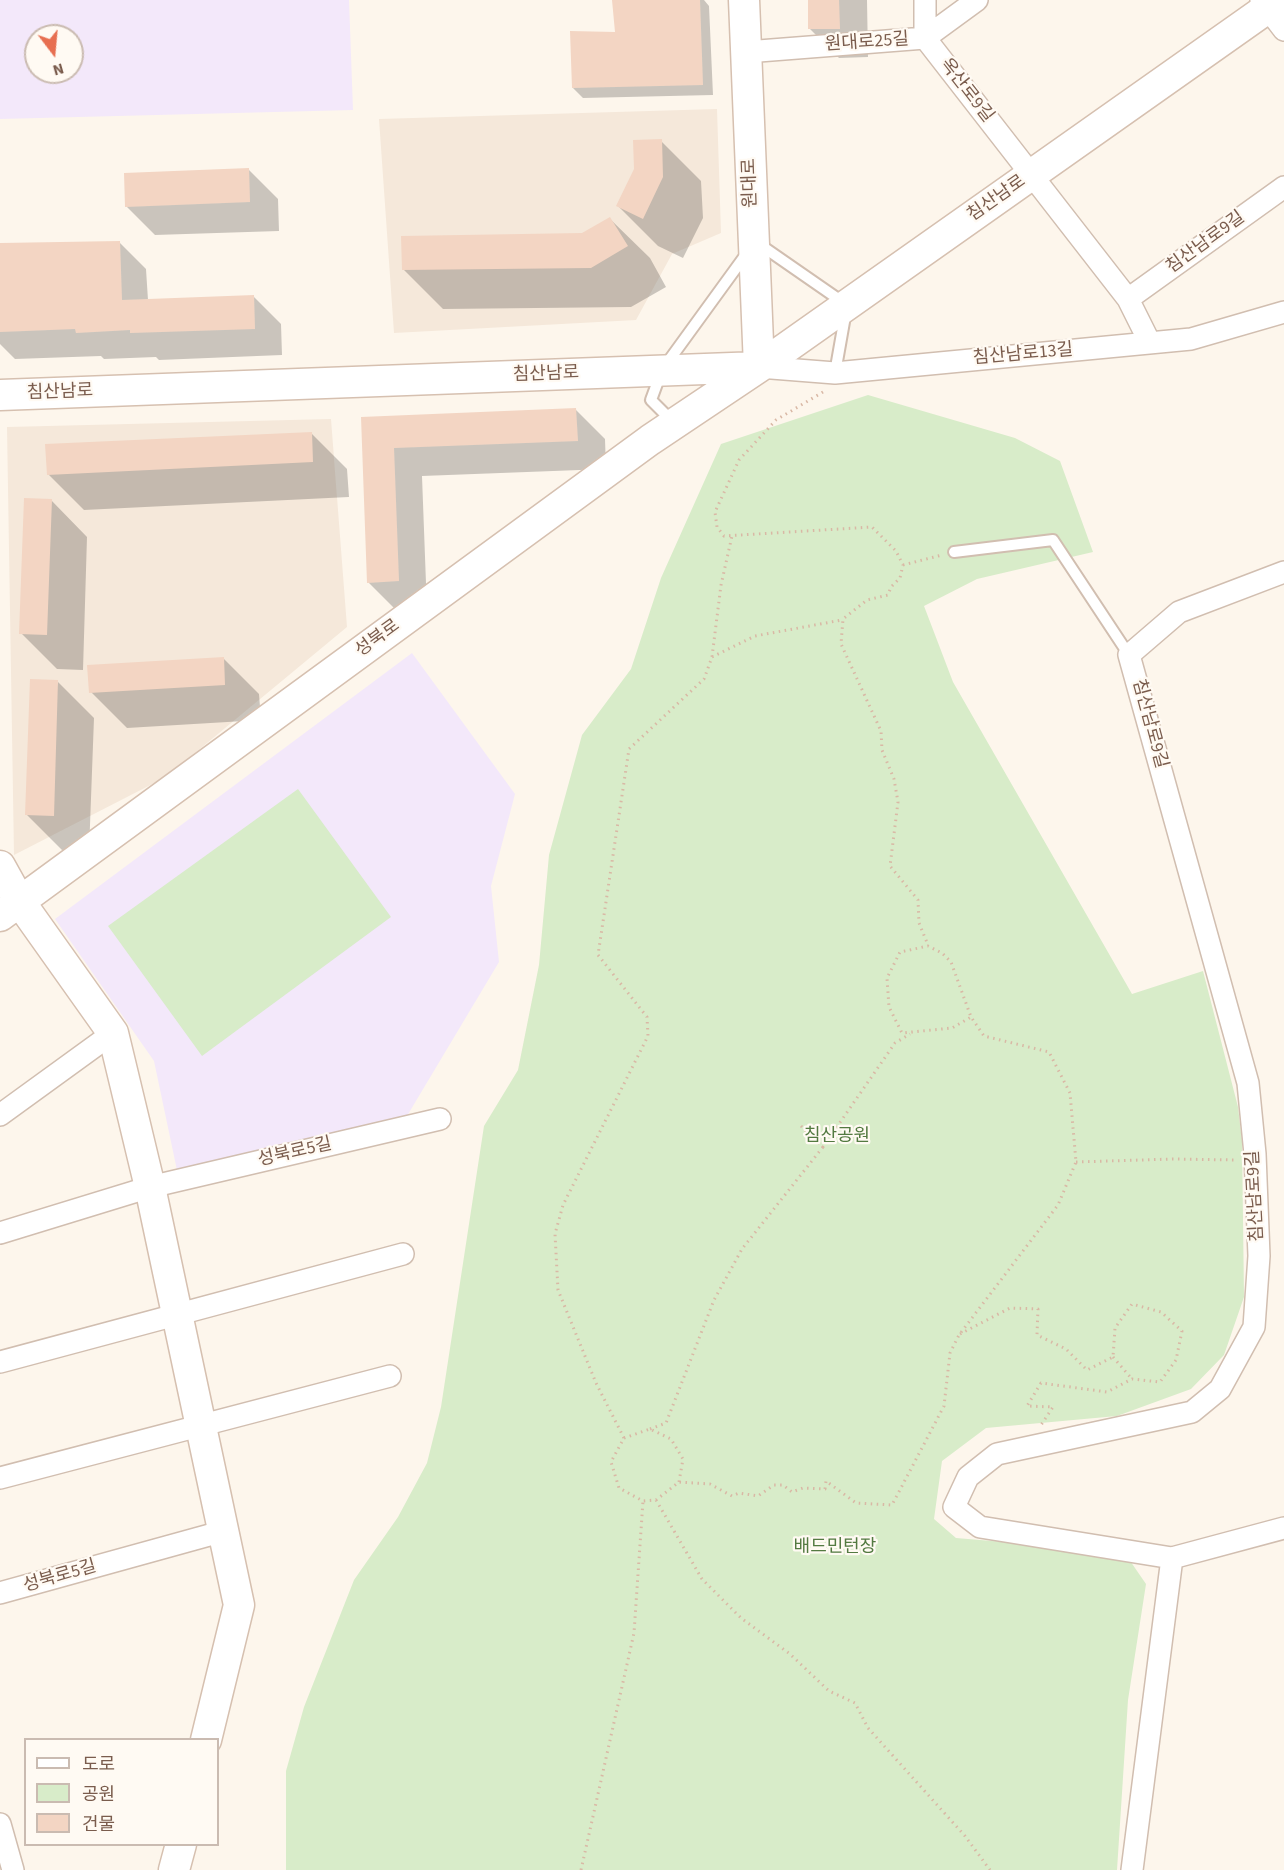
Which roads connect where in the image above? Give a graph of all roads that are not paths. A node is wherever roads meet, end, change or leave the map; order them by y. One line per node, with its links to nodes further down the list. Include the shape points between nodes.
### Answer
1 (744, 0): 6 (main road, 원대로)
2 (925, 0): 5 (street)
3 (976, 0): 5 (street, 원대로25길)
4 (1273, 10): 7 (main road, 침산남로)
5 (925, 39): 6 (street, 원대로25길); 7 (street, 옥산로9길)
6 (746, 52): 9 (main road, 원대로)
7 (1031, 174): 10 (street, 침산남로); 11 (main road, 침산남로)
8 (1284, 187): 10 (street, 침산남로9길)
9 (754, 244): 11 (lane, via 756,241); 14 (main road, 원대로); 15 (lane)
10 (1128, 298): 13 (street, 침산남로)
11 (847, 305): 14 (main road, 침산남로); 16 (lane)
12 (1284, 312): 13 (street, 침산남로13길, via 1191,339)
13 (1150, 343): 16 (street, 침산남로13길)
14 (759, 367): 15 (main road, 침산남로); 16 (street, 침산남로13길); 18 (main road, 성북로)
15 (662, 370): 17 (main road, 침산남로); 18 (lane, via 651,400)
16 (835, 373)
17 (0, 395)
18 (675, 423): 23 (main road, 성북로)
19 (954, 552): 21 (lane, via 1053,540)
20 (1284, 572): 21 (street, 침산남로9길, via 1179,612)
21 (1129, 655): 37 (street, 침산남로9길, via 1248,1083 1259,1256 1254,1327 1220,1389 1192,1412 997,1454 968,1477 954,1507 980,1527)
22 (0, 866): 23 (main road)
23 (10, 909): 24 (main road)
24 (113, 1033): 25 (street); 27 (main road)
25 (0, 1115)
26 (440, 1119): 27 (street, 성북로5길)
27 (150, 1187): 28 (street, 성북로5길); 30 (main road)
28 (0, 1233)
29 (403, 1254): 30 (street)
30 (177, 1314): 31 (street); 33 (main road)
31 (0, 1362)
32 (390, 1376): 33 (street)
33 (201, 1425): 34 (street); 36 (main road)
34 (0, 1478)
35 (1284, 1528): 37 (street)
36 (224, 1531): 38 (street, 성북로5길); 39 (main road, via 239,1605)
37 (1172, 1558): 44 (street)
38 (0, 1593)
39 (206, 1738)
40 (0, 1824): 42 (street)
41 (181, 1846): 43 (main road)
42 (13, 1870)
43 (174, 1870)
44 (1132, 1870)

